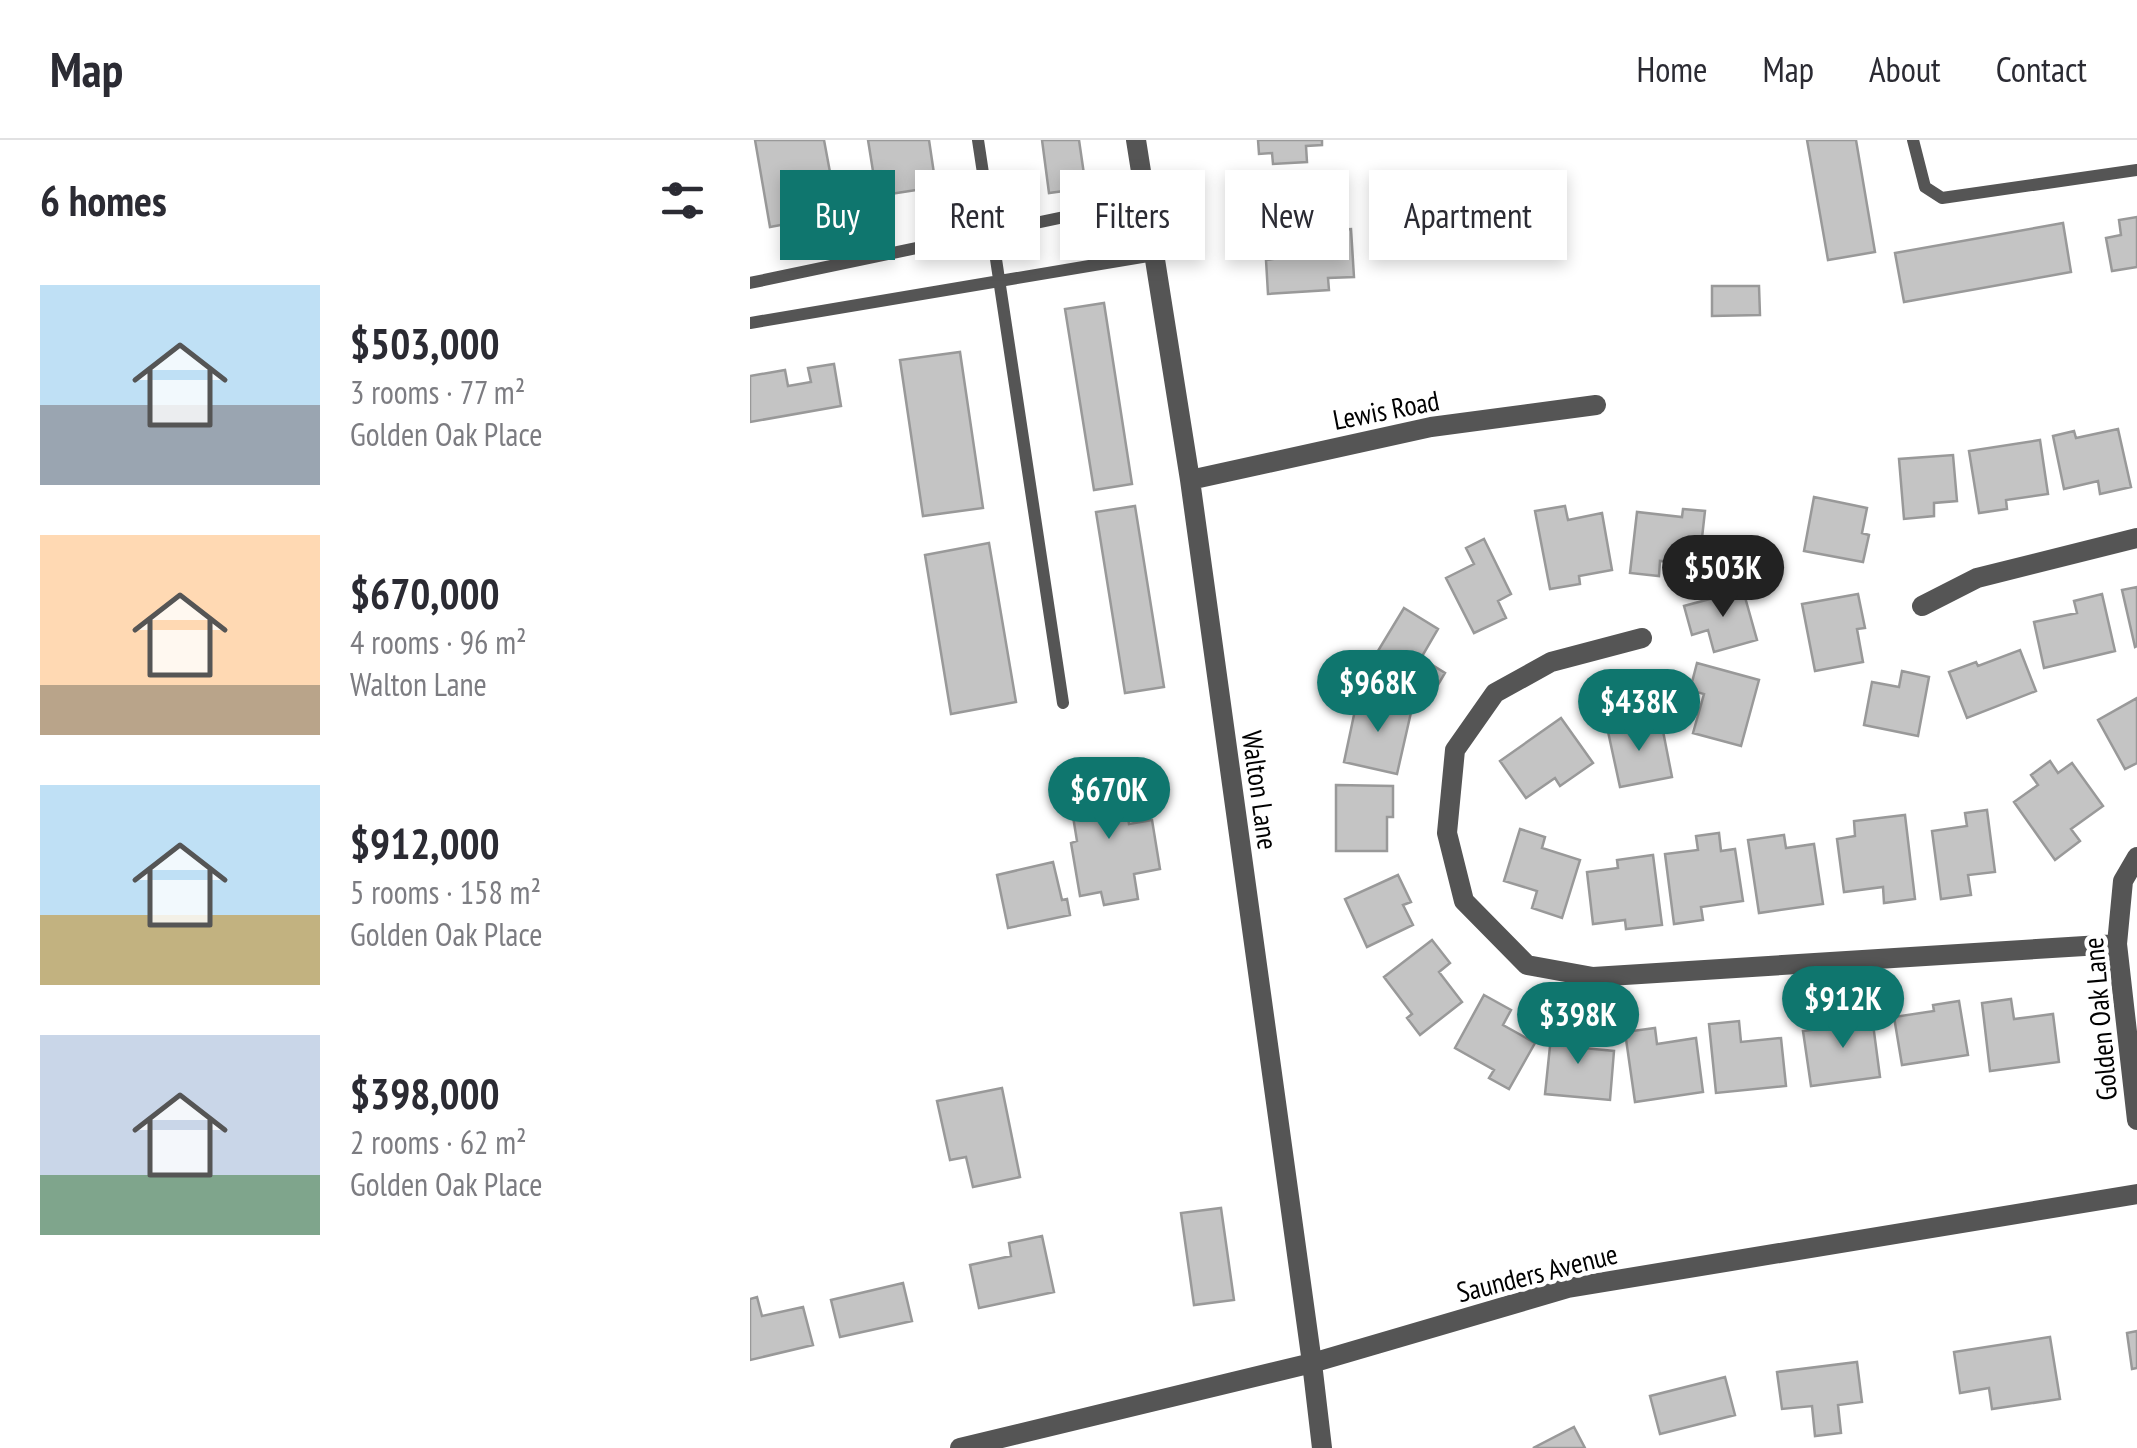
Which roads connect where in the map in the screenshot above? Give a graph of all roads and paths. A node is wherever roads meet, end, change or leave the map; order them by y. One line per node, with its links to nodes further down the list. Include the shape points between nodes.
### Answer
1 (978, 140): 4 (lane)
2 (1136, 140): 5 (street, Walton Lane)
3 (1913, 140): 6 (lane, via 1926,187 1942,198)
4 (983, 170)
5 (1140, 170)
6 (2137, 170)
7 (915, 248): 12 (lane)
8 (996, 260): 11 (lane)
9 (1118, 260): 11 (lane)
10 (1155, 260): 15 (street, Walton Lane)
11 (999, 280): 13 (lane); 19 (lane)
12 (750, 283)
13 (750, 322)
14 (1596, 405): 15 (street, Lewis Road, via 1431,427)
15 (1190, 480): 24 (street, Walton Lane)
16 (2137, 538): 17 (street, via 1977,578)
17 (1922, 606)
18 (1642, 638): 21 (street, via 1551,662 1495,693 1455,750 1447,833 1464,900 1527,965 1593,978)
19 (1063, 702)
20 (2137, 857): 21 (street, Golden Oak Lane, via 2123,881)
21 (2117, 944): 22 (street, Golden Oak Lane)
22 (2137, 1120)
23 (2137, 1194): 24 (street, Saunders Avenue, via 1568,1288)
24 (1312, 1362): 25 (street, Saunders Avenue); 26 (street, Walton Lane)
25 (960, 1448)
26 (1322, 1448)

